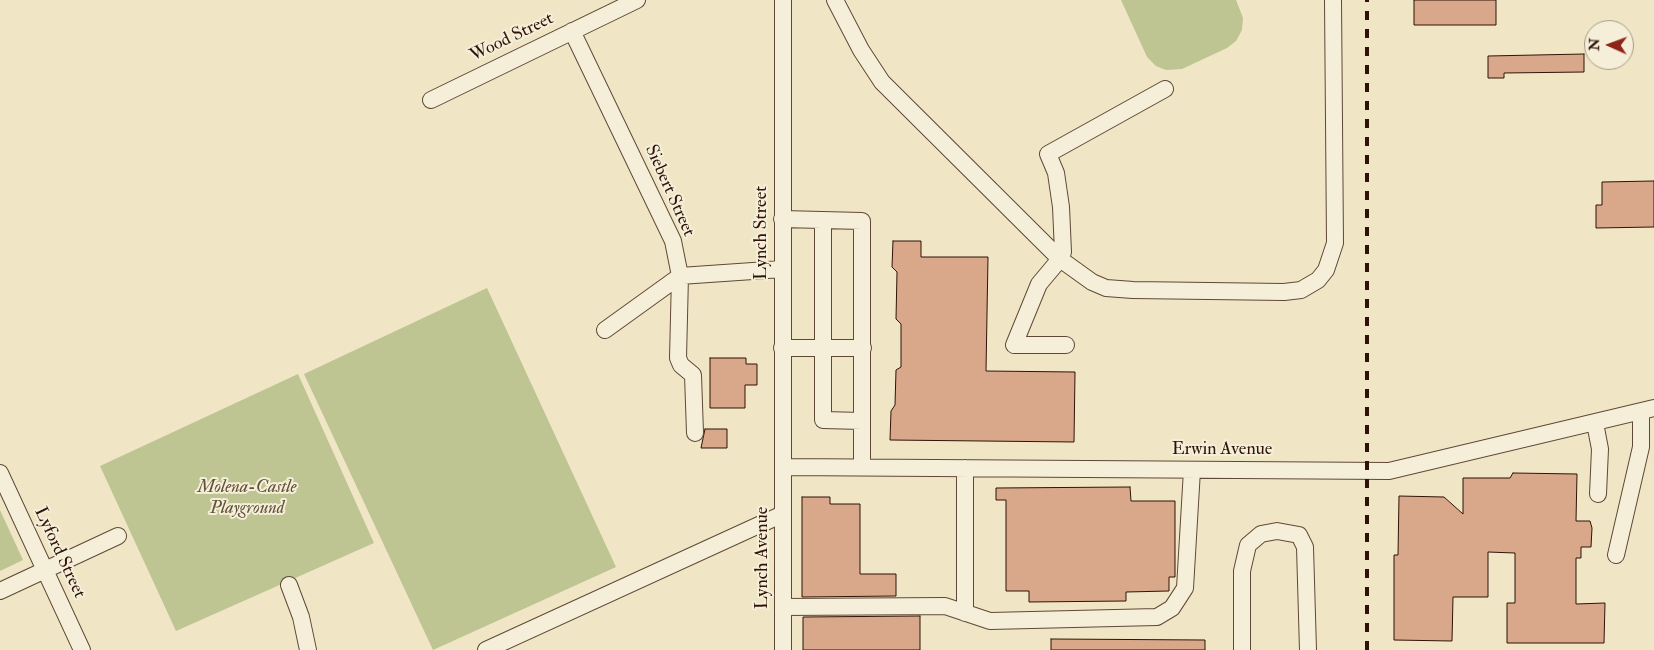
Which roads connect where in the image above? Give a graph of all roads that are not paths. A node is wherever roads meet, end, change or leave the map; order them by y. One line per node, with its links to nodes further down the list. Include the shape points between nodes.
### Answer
1 (637, 0): 5 (street, Wood Street)
2 (783, 0): 8 (street, Lynch Street)
3 (835, 0): 10 (street, via 882,82)
4 (1332, 0): 10 (street, via 1335,242 1333,253 1318,280 1301,290 1284,292 1106,288)
5 (572, 31): 7 (street, Wood Street); 12 (street, Siebert Street, via 673,242)
6 (1166, 89): 10 (street, via 1048,154 1056,173 1061,207 1063,252)
7 (431, 100)
8 (782, 219): 9 (street); 11 (street, Lynch Street)
9 (822, 220): 16 (street); 17 (street, via 862,221)
10 (1060, 259): 14 (street, via 1039,284 1014,345)
11 (782, 269): 12 (street); 15 (street, Lynch Street)
12 (680, 276): 13 (street); 21 (street, Siebert Street, via 678,358 681,366 693,375)
13 (605, 330)
14 (1066, 345)
15 (782, 348): 16 (street); 22 (street, Lynch Street)
16 (823, 348): 17 (street); 19 (street, via 823,420)
17 (862, 348): 19 (street)
18 (1647, 410): 20 (street, Erwin Avenue); 30 (street)
19 (862, 421): 23 (street)
20 (1595, 423): 25 (street, Erwin Avenue, via 1389,471); 27 (street, via 1600,449)
21 (695, 433)
22 (783, 466): 23 (street, Erwin Avenue); 28 (street, Lynch Avenue)
23 (862, 467): 24 (street, Erwin Avenue)
24 (965, 468): 25 (street, Erwin Avenue); 35 (street)
25 (1192, 470): 35 (street, via 1185,588 1172,608 1157,617 1113,619 990,621)
26 (0, 473): 31 (street, Lyford Street)
27 (1598, 494)
28 (783, 514): 34 (street, Lynch Avenue); 38 (street)
29 (118, 536): 31 (street)
30 (1616, 555)
31 (45, 571): 33 (street); 36 (street, Lyford Street)
32 (288, 585): 37 (street)
33 (0, 592)
34 (783, 607): 35 (street, via 945,606); 39 (street, Lynch Avenue)
35 (965, 613)
36 (82, 650)
37 (308, 650)
38 (486, 650)
39 (783, 650)
40 (1242, 650): 41 (street, via 1242,570 1248,545 1261,534 1277,531 1299,535 1305,547)
41 (1308, 650)

